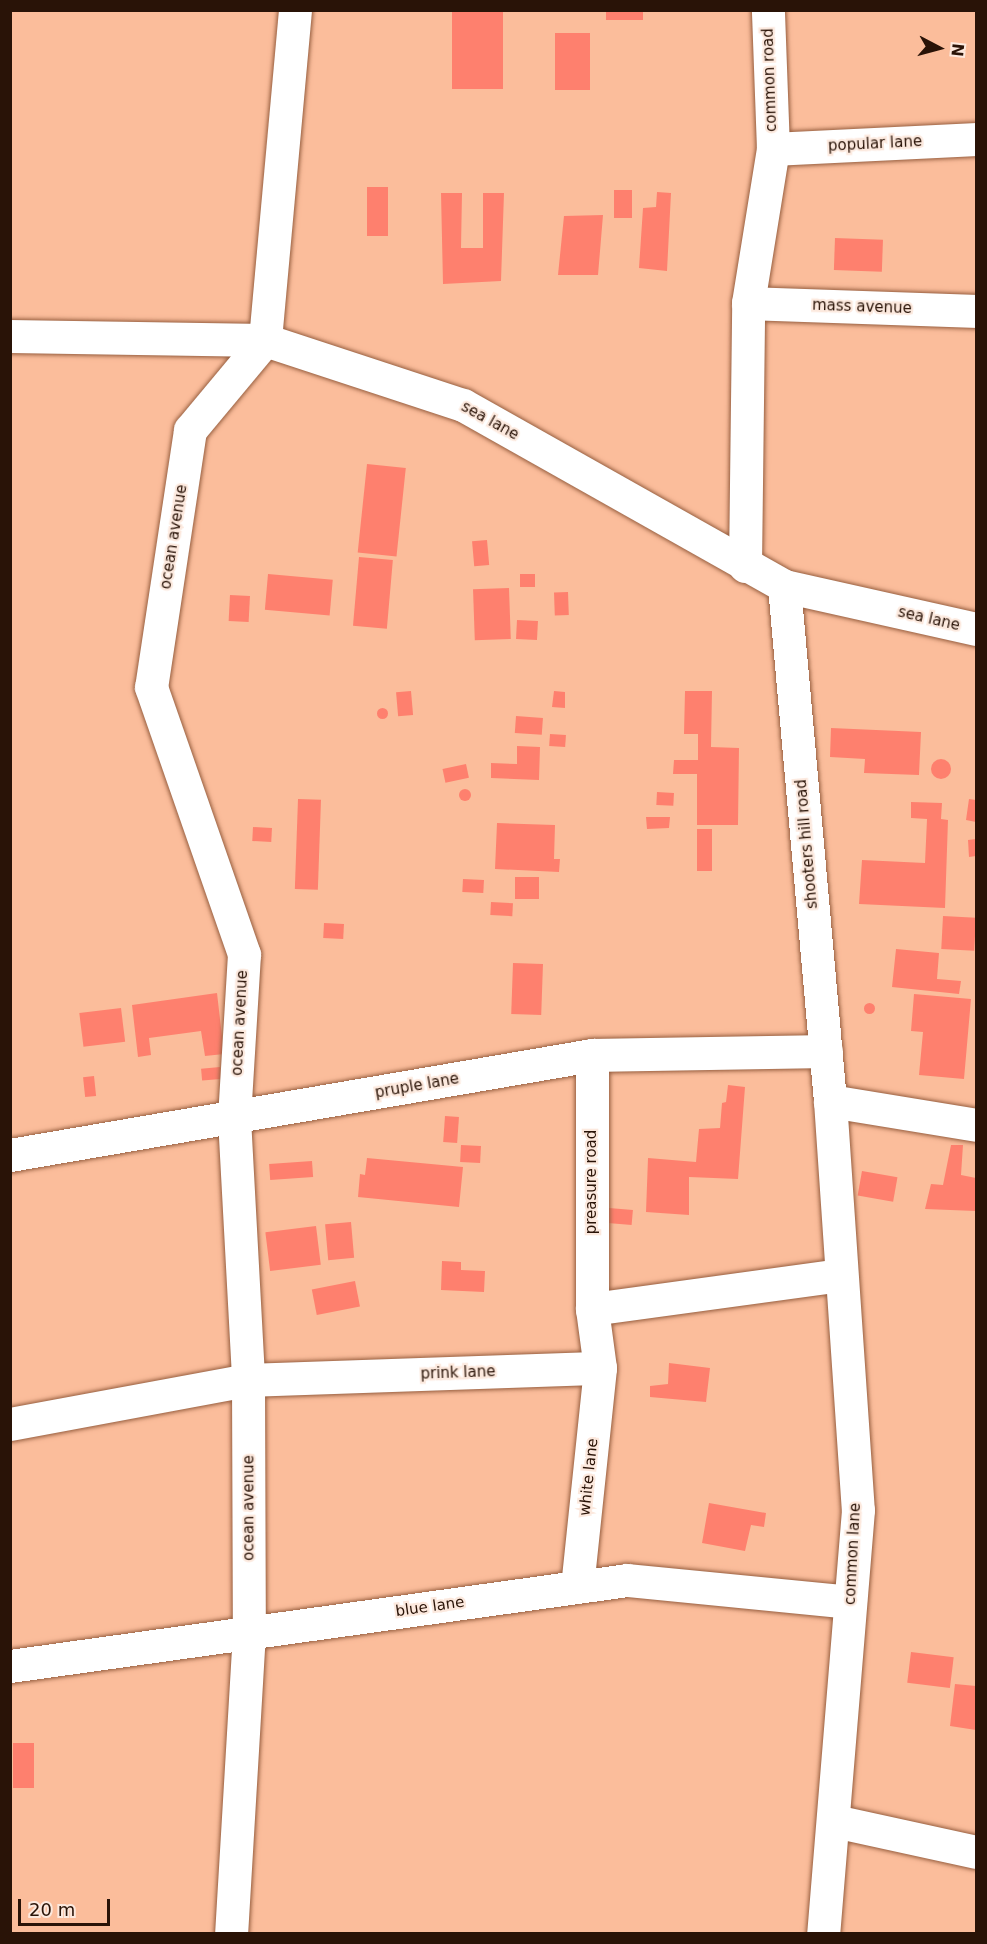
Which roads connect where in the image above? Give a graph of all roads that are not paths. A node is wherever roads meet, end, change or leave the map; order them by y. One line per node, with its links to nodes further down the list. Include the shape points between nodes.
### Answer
1 (295, 10): 8 (street)
2 (768, 10): 4 (street, common road)
3 (976, 139): 4 (street, popular lane)
4 (773, 149): 5 (street, common road)
5 (748, 303): 6 (street, mass avenue); 9 (street, common road)
6 (976, 311)
7 (10, 336): 8 (street)
8 (265, 340): 9 (street, sea lane, via 463,405); 15 (street, ocean avenue, via 190,430 151,687 244,954)
9 (745, 566): 10 (street, sea lane)
10 (784, 586): 11 (street, sea lane); 12 (street, shooters hill road)
11 (976, 629)
12 (826, 1051): 13 (street, pruple lane); 14 (street, shooters hill road)
13 (592, 1055): 15 (street, pruple lane); 19 (street, preasure road)
14 (830, 1101): 16 (street); 18 (street, common lane)
15 (234, 1118): 17 (street, pruple lane); 21 (street, ocean avenue)
16 (976, 1125)
17 (10, 1155)
18 (840, 1275): 19 (street); 24 (street, common lane, via 858,1510)
19 (592, 1309): 20 (street)
20 (600, 1368): 21 (street, prink lane); 23 (street, white lane)
21 (248, 1380): 22 (street, prink lane); 25 (street, ocean avenue)
22 (10, 1424)
23 (577, 1587): 24 (street, blue lane, via 627,1580); 25 (street, blue lane)
24 (850, 1602): 27 (street, common lane)
25 (249, 1632): 26 (street, blue lane); 29 (street, ocean avenue)
26 (10, 1666)
27 (834, 1821): 28 (street); 30 (street, common lane)
28 (976, 1852)
29 (231, 1934)
30 (823, 1934)

